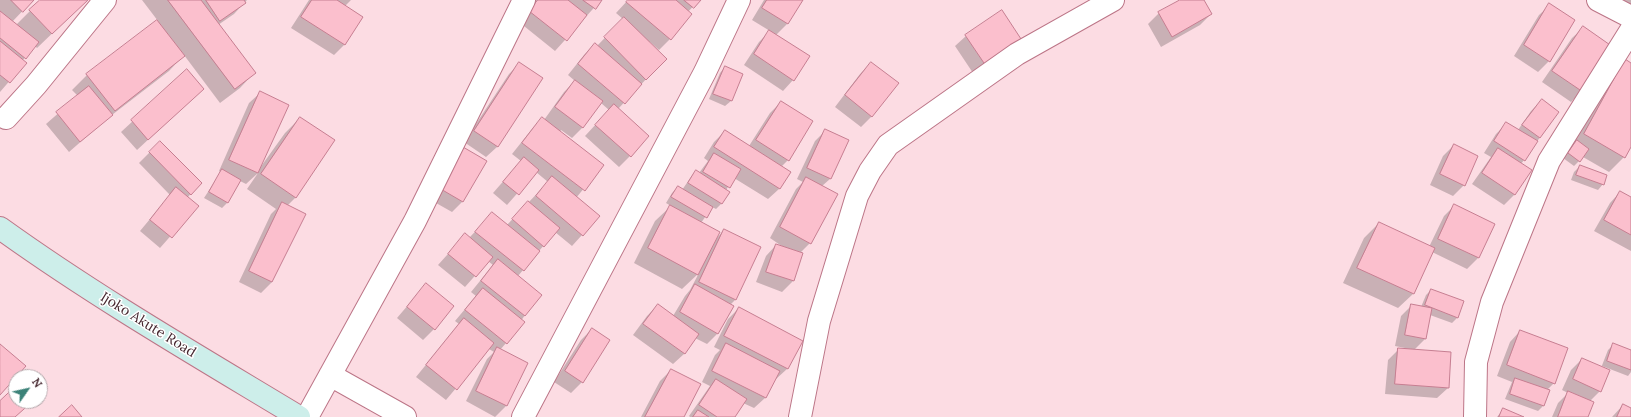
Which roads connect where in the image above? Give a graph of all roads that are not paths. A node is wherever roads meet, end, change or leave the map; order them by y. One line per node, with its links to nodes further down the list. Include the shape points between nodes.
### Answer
1 (105, 0): 8 (street)
2 (524, 0): 10 (street, via 416,221)
3 (739, 0): 14 (street, via 705,72)
4 (1113, 0): 15 (street, via 1017,54 888,145 857,196 819,322)
5 (1598, 0): 6 (street)
6 (1631, 17)
7 (1631, 30): 16 (street, via 1549,161 1495,295 1476,362)
8 (6, 118)
9 (0, 228): 11 (main road, Ijoko Akute Road, via 126,313)
10 (330, 375): 12 (street); 13 (street)
11 (299, 417)
12 (306, 417)
13 (405, 417)
14 (523, 417)
15 (800, 417)
16 (1475, 417)

